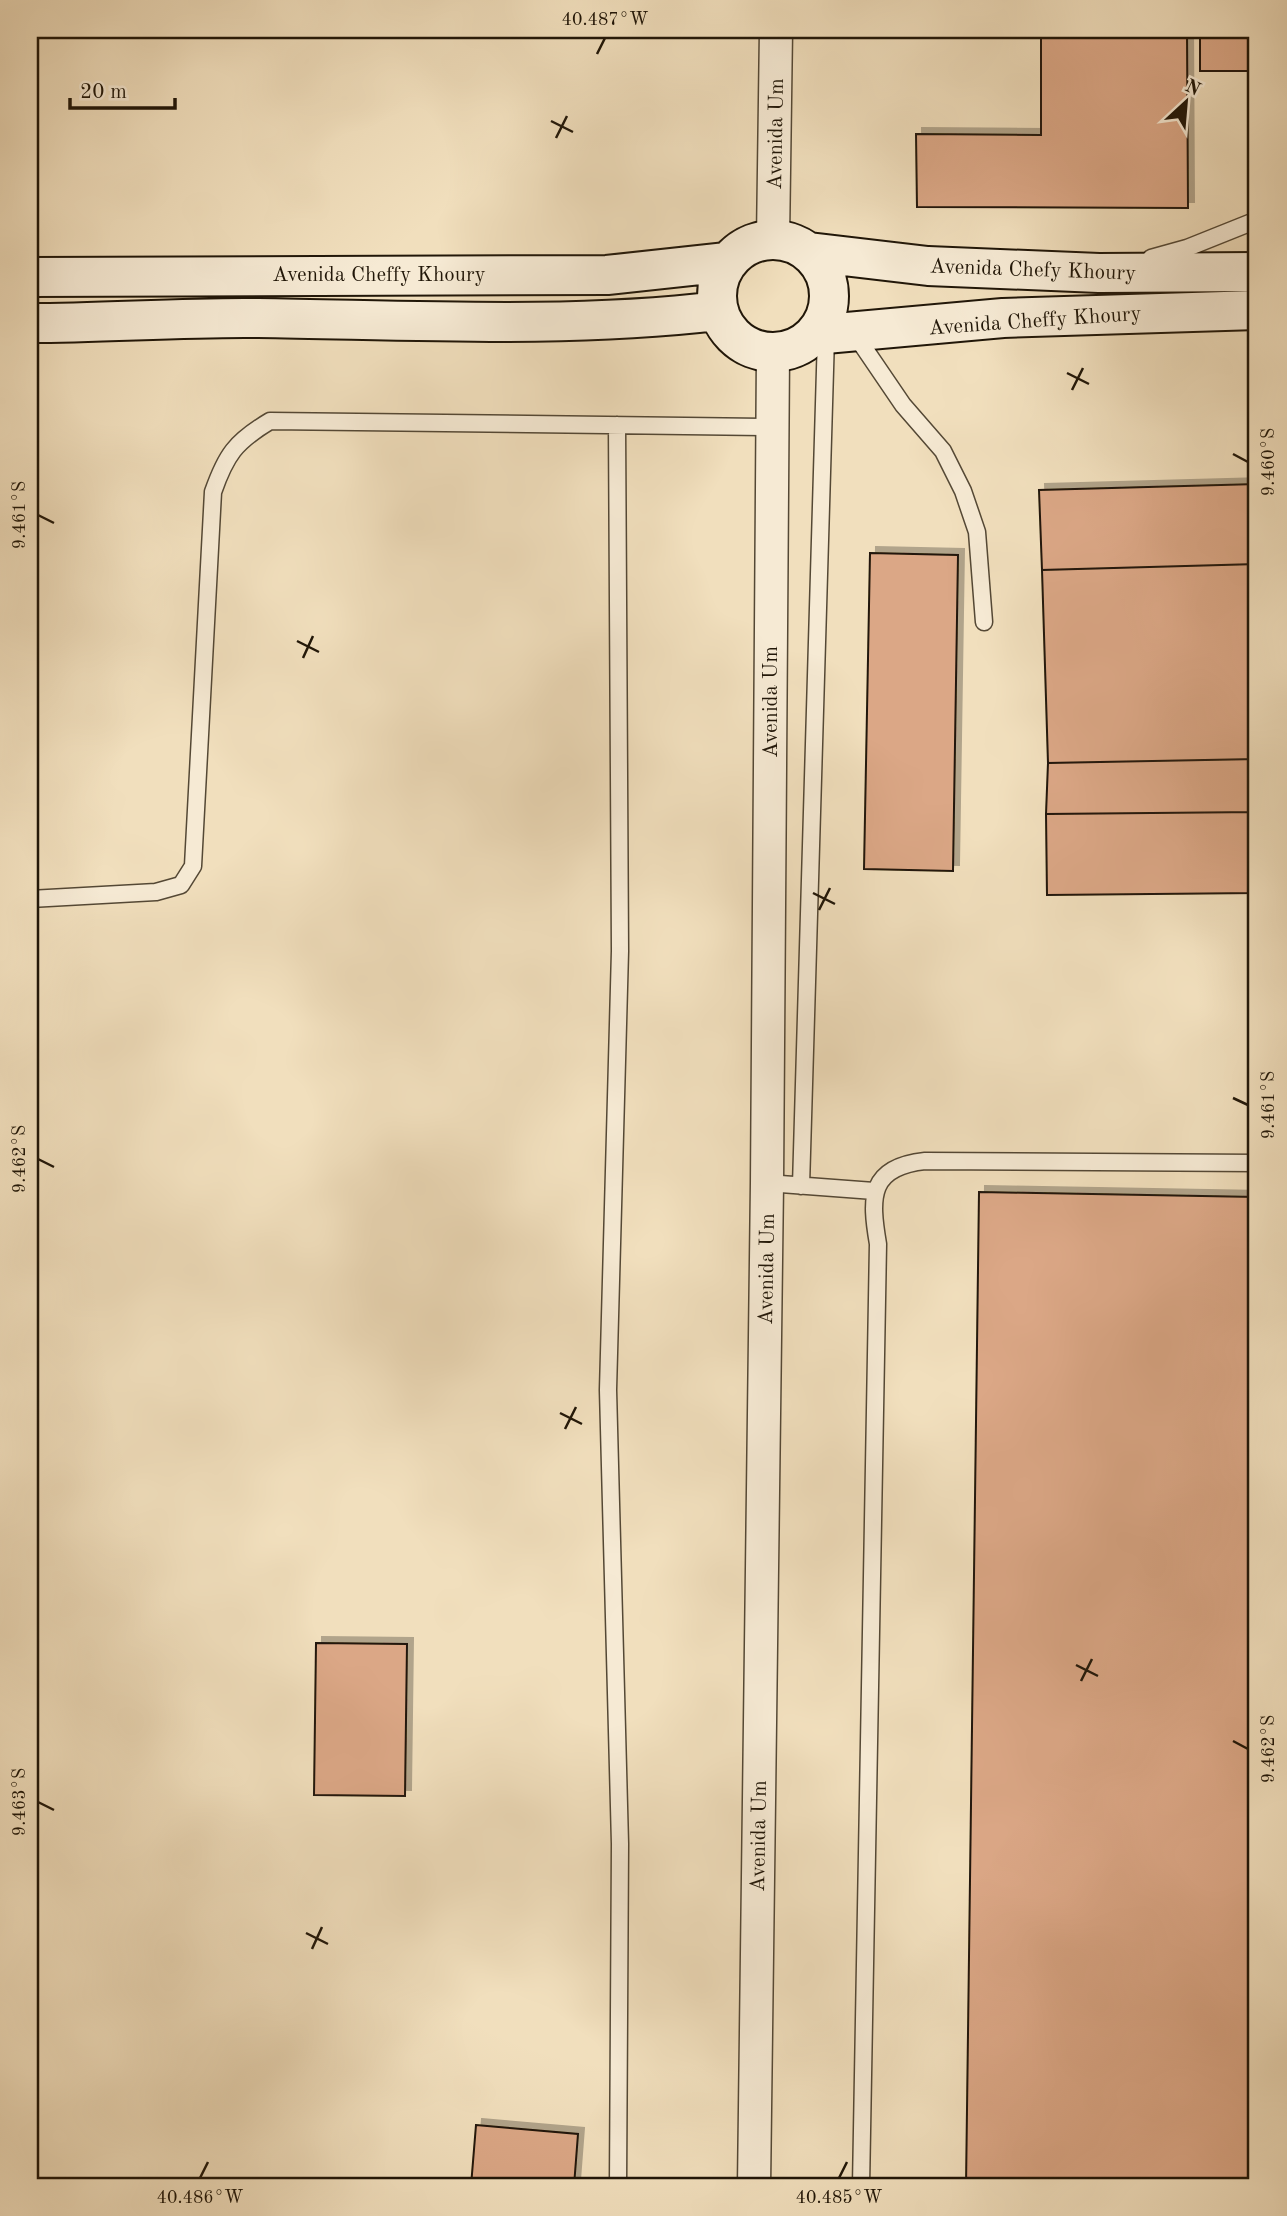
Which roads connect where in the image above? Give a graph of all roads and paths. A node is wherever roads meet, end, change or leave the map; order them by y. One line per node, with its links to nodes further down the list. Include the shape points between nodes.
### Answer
1 (776, 30): 3 (street, Avenida Um)
2 (1257, 220): 7 (lane, via 1188,248)
3 (773, 239): 4 (main road, Avenida Chefy Khoury); 5 (main road, via 747,245)
4 (809, 252): 7 (main road, Avenida Chefy Khoury, via 928,266); 12 (main road, via 828,283 825,320)
5 (727, 262): 8 (main road, Avenida Cheffy Khoury, via 607,275); 10 (main road, via 719,278)
6 (1257, 272): 7 (main road, Avenida Chefy Khoury)
7 (1099, 273)
8 (30, 277)
9 (1257, 310): 12 (main road, Avenida Cheffy Khoury, via 1003,318)
10 (718, 311): 11 (main road, Avenida Cheffy Khoury, via 632,318); 13 (main road, via 733,336 745,345)
11 (30, 323)
12 (831, 335): 13 (main road); 16 (lane, via 943,451 977,532); 20 (lane)
13 (773, 352): 15 (street, Avenida Um)
14 (617, 425): 15 (lane); 17 (lane, via 270,421 244,437 224,460 213,492 193,866 181,885 156,892); 22 (lane, via 620,951 608,1390 620,1844)
15 (772, 427): 19 (street, Avenida Um)
16 (984, 622)
17 (30, 899)
18 (1257, 1163): 21 (lane, via 925,1161 892,1169)
19 (766, 1183): 20 (lane); 23 (street, Avenida Um)
20 (800, 1186): 21 (lane)
21 (874, 1191): 24 (lane, via 872,1212 878,1244)
22 (618, 2186)
23 (754, 2186)
24 (862, 2186)

